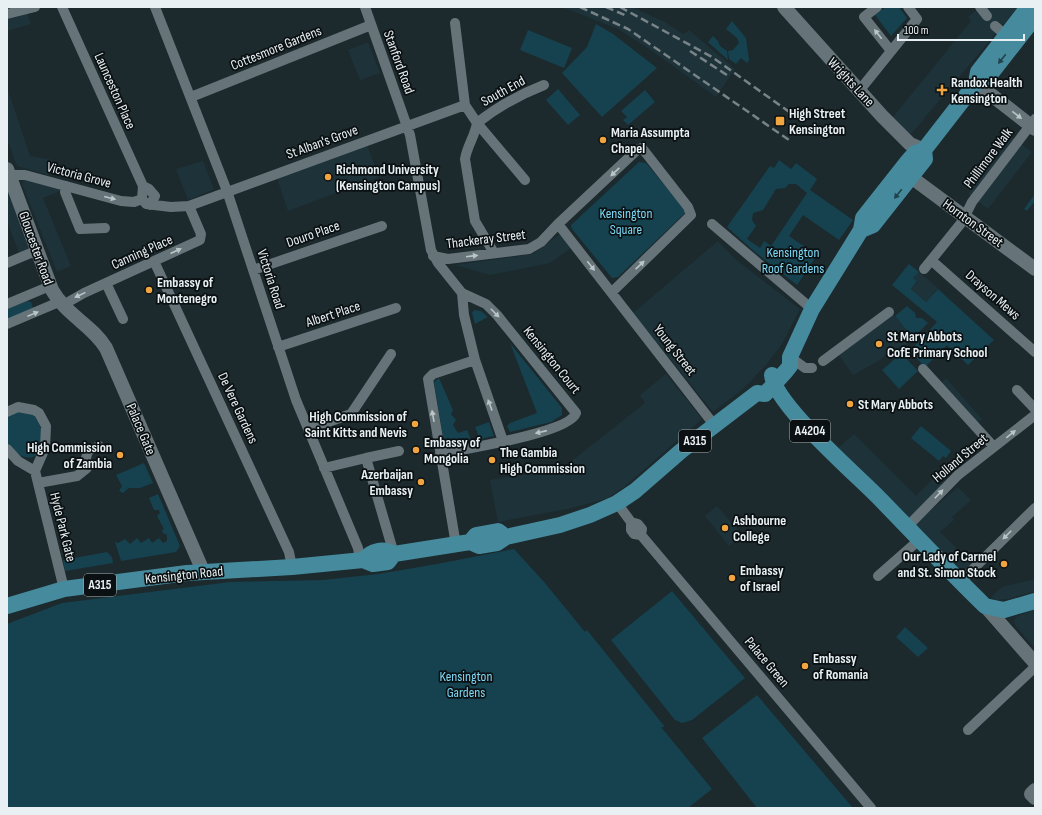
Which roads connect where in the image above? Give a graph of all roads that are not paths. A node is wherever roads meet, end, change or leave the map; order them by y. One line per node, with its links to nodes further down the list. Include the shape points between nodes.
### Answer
1 (35, 7): 10 (street)
2 (62, 7): 31 (street, Launceston Place, via 143,186)
3 (155, 7): 20 (street, Victoria Road)
4 (365, 7): 14 (street, Stanford Road)
5 (784, 7): 19 (main road, Wrights Lane)
6 (877, 7): 16 (street, one-way to 6, via 864,17)
7 (908, 7): 16 (street, via 917,19)
8 (980, 7): 11 (street)
9 (1028, 7): 15 (main road, A315)
10 (7, 14)
11 (987, 16)
12 (1035, 17): 15 (main road, A315)
13 (455, 23): 21 (street)
14 (371, 25): 20 (street, Cottesmore Gardens); 24 (street, Stanford Road)
15 (1005, 35): 17 (main road, A315, via 989,76)
16 (891, 51): 19 (street)
17 (976, 83): 23 (main road, one-way to 23); 25 (main road, A315)
18 (544, 85): 22 (street, South End)
19 (860, 91): 25 (main road, Wrights Lane, via 910,144)
20 (191, 97): 30 (street, Victoria Road)
21 (465, 105): 22 (street); 24 (street, St Alban's Grove)
22 (477, 123): 28 (street); 40 (street, via 465,159 475,221)
23 (1033, 124): 33 (street, Phillimore Walk, via 972,202)
24 (407, 126): 30 (street, St Alban's Grove); 41 (street, Stanford Road)
25 (924, 150): 27 (main road, A315, via 925,159); 38 (main road, A315, via 915,153 883,191 863,218)
26 (8, 172): 29 (street, Victoria Grove); 39 (main road, Gloucester Road)
27 (911, 177): 33 (main road, Hornton Street); 38 (main road, A315, one-way to 38, via 873,225)
28 (525, 180)
29 (66, 186): 31 (street, Victoria Grove, one-way to 31, via 134,202); 37 (street, via 65,192 80,230)
30 (227, 191): 32 (street, St Alban's Grove); 47 (street, Victoria Road)
31 (146, 202): 32 (street, Victoria Grove, via 171,207)
32 (189, 206): 43 (street, Canning Place, one-way to 32, via 201,239)
33 (965, 216): 42 (street, Phillimore Walk); 46 (main road, Hornton Street)
34 (558, 224): 40 (street, Thackeray Street, via 541,242 529,250); 50 (street, one-way to 50); 50 (street, one-way to 34, via 691,215 688,207 644,150 637,150)
35 (712, 224): 55 (street)
36 (382, 226): 47 (street, Douro Place)
37 (105, 228)
38 (861, 230): 55 (main road, A315)
39 (38, 250): 44 (street); 49 (main road, Gloucester Road)
40 (494, 253): 41 (street, Thackeray Street, one-way to 40, via 448,259)
41 (433, 256): 51 (street, Kensington Court)
42 (931, 260): 45 (street, Phillimore Walk); 60 (street, Drayson Mews)
43 (154, 261): 48 (street, Canning Place); 91 (street, De Vere Gardens, via 289,552)
44 (7, 263)
45 (924, 268)
46 (1035, 269)
47 (253, 270): 59 (street, Victoria Road)
48 (106, 283): 53 (street, Canning Place, one-way to 53); 57 (street)
49 (50, 286): 52 (street); 53 (main road, Gloucester Road)
50 (612, 292): 72 (street, Young Street)
51 (462, 293): 63 (street, via 464,315); 74 (street, Kensington Court, one-way to 74, via 486,304 497,314 576,413 570,421 560,427)
52 (7, 304)
53 (61, 305): 58 (street, Canning Place, one-way to 53); 92 (main road, Palace Gate, via 94,331 106,348)
54 (396, 308): 59 (street, Albert Place)
55 (812, 309): 62 (main road, A315)
56 (889, 312): 64 (street)
57 (123, 319)
58 (7, 324)
59 (278, 347): 73 (street, Victoria Road)
60 (1035, 352)
61 (391, 354): 73 (street, via 351,414)
62 (790, 357): 65 (street, via 805,368); 67 (main road, A315, via 790,366)
63 (475, 360): 74 (street, one-way to 63); 79 (street, one-way to 63, via 428,379 434,374)
64 (823, 361)
65 (812, 368)
66 (923, 370): 76 (street)
67 (765, 384): 72 (main road, A315); 86 (main road, A4204)
68 (1017, 390): 69 (street)
69 (1035, 409)
70 (7, 412): 82 (street, via 18,407 27,408 39,413 43,418 46,440)
71 (1035, 415): 76 (street, Holland Street, one-way to 71)
72 (715, 426): 84 (main road, A315, via 681,450)
73 (308, 429): 81 (street, Victoria Road)
74 (503, 441): 79 (street, Kensington Court)
75 (100, 446): 83 (street, via 88,452 87,468 77,476)
76 (994, 447): 86 (street, Holland Street, one-way to 76, via 958,475)
77 (7, 449): 82 (street, via 18,461)
78 (399, 451): 80 (street)
79 (440, 454): 88 (street)
80 (366, 458): 81 (street); 89 (street)
81 (324, 468): 90 (street, Victoria Road)
82 (35, 471): 83 (street, Hyde Park Gate)
83 (38, 483): 95 (street, Hyde Park Gate)
84 (617, 503): 88 (main road, Kensington Road / A315, via 590,515 510,537 499,543 486,546); 102 (street, Palace Green, via 631,522 634,534 641,535)
85 (1035, 508): 94 (street, one-way to 94)
86 (907, 527): 87 (main road, A4204)
87 (919, 540): 93 (street); 94 (main road, A4204)
88 (463, 544): 89 (main road, Kensington Road / A315)
89 (394, 554): 90 (main road, Kensington Road / A315, via 388,562 373,564)
90 (362, 560): 91 (main road, Kensington Road / A315)
91 (292, 567): 92 (main road, Kensington Road / A315)
92 (203, 571): 95 (main road, Kensington Road / A315)
93 (878, 576)
94 (960, 582): 98 (main road, A4204)
95 (64, 589): 97 (main road, Kensington Road / A315)
96 (1035, 600): 98 (main road, via 1004,610)
97 (7, 606)
98 (984, 606): 99 (main road)
99 (1035, 662)
100 (1035, 668): 101 (street)
101 (968, 730)
102 (871, 808)

